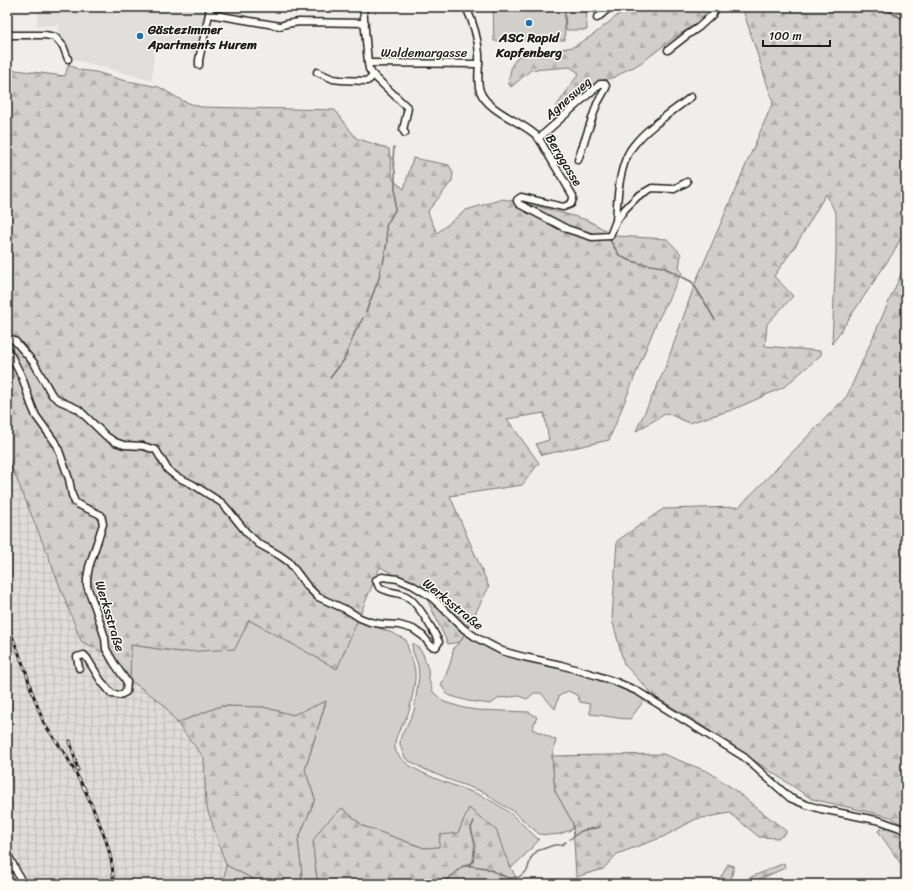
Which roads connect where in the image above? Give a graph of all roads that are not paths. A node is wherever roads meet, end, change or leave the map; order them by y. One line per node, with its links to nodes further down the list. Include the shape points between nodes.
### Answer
1 (363, 7): 7 (street)
2 (466, 7): 12 (street, Berggasse, via 477,38)
3 (609, 7): 6 (street)
4 (717, 7): 9 (street, via 699,27)
5 (210, 10): 7 (street, via 280,26 299,22); 13 (street)
6 (597, 18)
7 (365, 23): 11 (street)
8 (7, 35): 10 (street, via 55,36 63,46)
9 (668, 50)
10 (68, 59)
11 (368, 63): 12 (street, Waldemargasse); 15 (street)
12 (479, 64): 18 (street, Berggasse, via 478,85 485,99)
13 (199, 65)
14 (317, 72): 15 (street, via 341,80 370,80)
15 (373, 75): 17 (street, via 408,108 403,130)
16 (690, 97): 21 (street, via 651,128 633,145 626,157 618,189)
17 (405, 133)
18 (539, 138): 19 (street, Agnesweg, via 600,84 605,84 606,88 597,104); 21 (street, Berggasse, via 573,199 570,204 563,207 520,197 517,201 567,229 592,237 610,236)
19 (578, 160)
20 (687, 182): 21 (street, Berggasse, via 674,190 652,188 638,196 625,209)
21 (616, 224)
22 (7, 337): 25 (street, Werksstraße, via 15,341 34,363 52,395 78,409 115,442 156,450 172,474 222,503 259,544 289,562 318,597 370,622 413,629 431,646 436,647 439,642 417,606 408,597 379,587 376,580 382,576 398,579 430,596 464,629 489,645 502,651 616,682 637,691 744,758 790,798 821,809 881,821)
23 (7, 350): 24 (street, Werksstraße, via 22,377 36,416 57,445 75,502 101,515 103,520 87,579 106,649 127,682 126,692 120,695 112,694 84,655 76,657)
24 (79, 668)
25 (906, 831)
26 (7, 853): 27 (street)
27 (23, 884)

